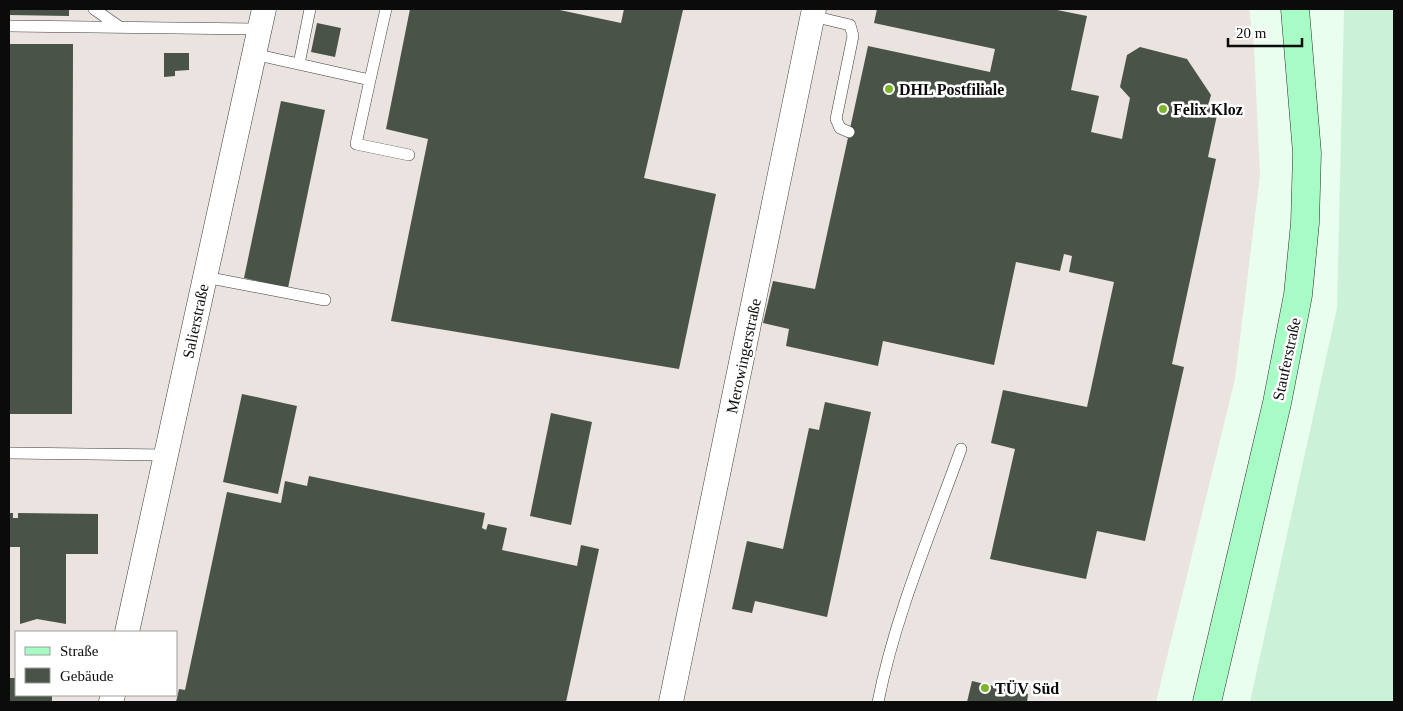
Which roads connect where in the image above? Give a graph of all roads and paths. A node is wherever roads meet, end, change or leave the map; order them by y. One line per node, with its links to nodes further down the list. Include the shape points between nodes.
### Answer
1 (94, 9): 8 (lane)
2 (310, 9): 10 (lane)
3 (386, 9): 11 (lane)
4 (1295, 9): 22 (main road, Stauferstraße, via 1307,153 1298,296 1277,403)
5 (813, 13): 12 (lane, via 850,24 853,36 836,118 840,128); 20 (street, Merowingerstraße)
6 (261, 19): 8 (lane); 9 (street, Salierstraße)
7 (9, 26): 8 (lane)
8 (121, 28)
9 (254, 54): 10 (lane); 14 (street, Salierstraße)
10 (299, 64): 11 (lane)
11 (370, 80): 13 (lane, via 356,144)
12 (849, 132)
13 (409, 155)
14 (205, 277): 15 (lane); 18 (street, Salierstraße)
15 (325, 300)
16 (961, 449): 21 (lane, via 884,668)
17 (9, 453): 18 (lane)
18 (166, 455): 19 (street, Salierstraße)
19 (127, 631)
20 (671, 702)
21 (878, 702)
22 (1207, 702)

